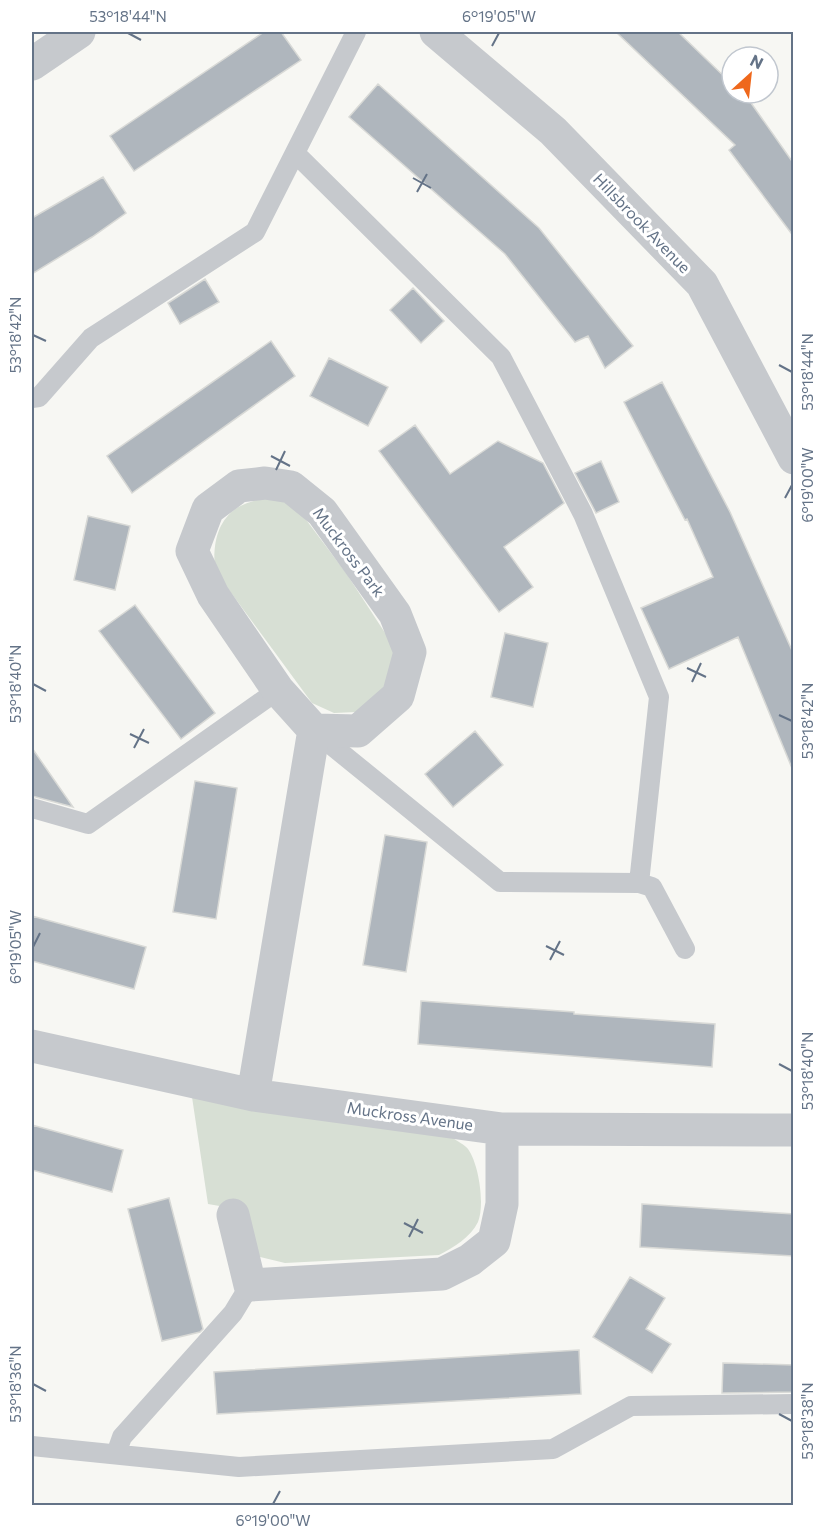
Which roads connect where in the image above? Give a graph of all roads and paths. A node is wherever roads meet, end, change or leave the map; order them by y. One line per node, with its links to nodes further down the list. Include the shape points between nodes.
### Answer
1 (79, 32): 4 (street)
2 (356, 32): 5 (lane)
3 (436, 32): 7 (street, Hillsbrook Avenue, via 553,131 702,284)
4 (32, 64)
5 (295, 153): 6 (lane, via 255,232 90,338 39,397); 11 (lane, via 501,357 583,514 659,697)
6 (32, 398)
7 (794, 458)
8 (278, 690): 9 (street, Muckross Park); 9 (street, Muckross Park, via 213,595 192,551 208,509 239,486 264,483 291,487 322,512 395,614 410,652 398,696 358,730); 10 (lane, via 88,825)
9 (314, 730): 11 (lane, via 500,882); 14 (street)
10 (32, 808)
11 (639, 883): 12 (lane, via 652,887)
12 (685, 949)
13 (32, 1046): 14 (street, Muckross Avenue)
14 (253, 1095): 15 (street, Muckross Avenue)
15 (502, 1129): 16 (street, Muckross Avenue); 18 (street, via 502,1204 494,1241 470,1260 442,1274)
16 (794, 1130)
17 (233, 1215): 18 (street)
18 (250, 1285): 21 (lane, via 233,1313 122,1437)
19 (794, 1404): 21 (lane, via 630,1406 553,1449 239,1467)
20 (32, 1446): 21 (lane)
21 (116, 1454)

